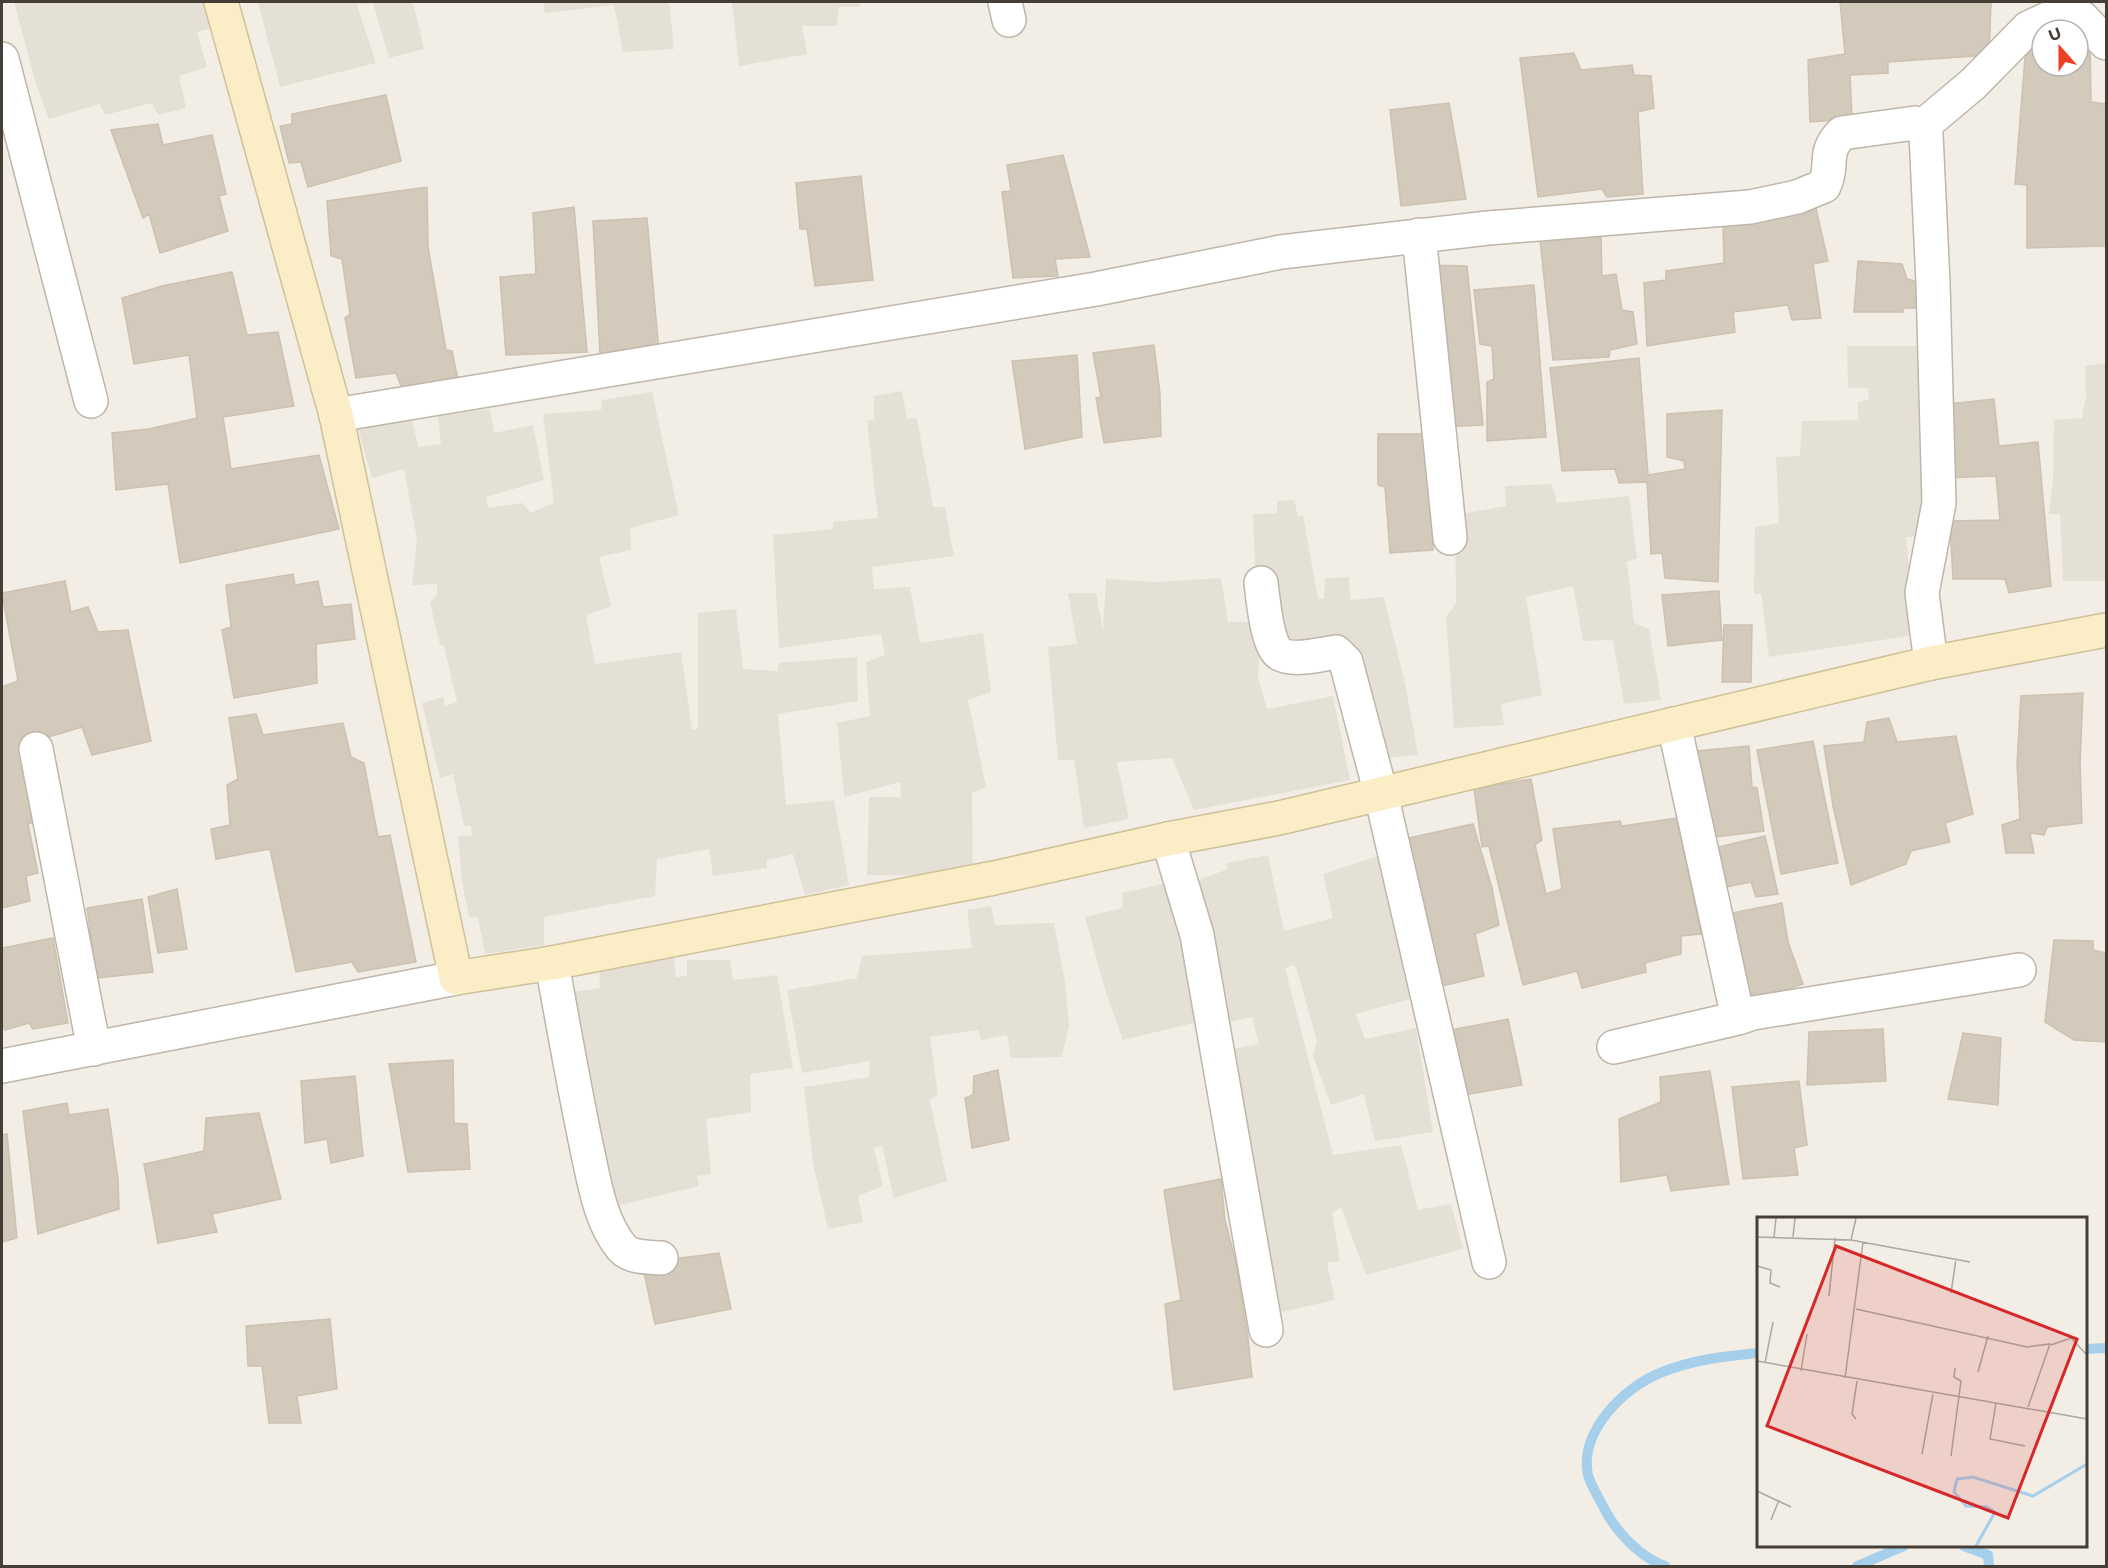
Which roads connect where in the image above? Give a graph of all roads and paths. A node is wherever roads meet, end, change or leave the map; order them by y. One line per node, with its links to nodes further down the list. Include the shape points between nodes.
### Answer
1 (221, 2): 7 (street)
2 (2106, 43): 4 (street, via 2082,18 2056,15 2028,28 1973,84)
3 (2, 59): 6 (street)
4 (1923, 126): 5 (street, via 1915,123 1842,133 1829,152 1829,177 1824,186 1797,197 1750,207); 11 (street, via 1934,283 1939,503 1922,593)
5 (1419, 236): 7 (street, via 1281,252 1096,289); 8 (street)
6 (91, 401)
7 (336, 415): 18 (street)
8 (1450, 538)
9 (1261, 583): 14 (street, via 1272,646 1280,655 1301,657 1336,652 1346,662)
10 (2106, 630): 11 (street)
11 (1930, 663): 12 (street)
12 (1674, 724): 14 (street); 19 (street)
13 (36, 749): 21 (street)
14 (1381, 794): 15 (street, via 1279,819); 24 (street)
15 (1168, 839): 16 (street, via 994,878); 25 (street, via 1197,935)
16 (552, 963): 18 (street); 23 (street, via 573,1083 597,1190 611,1233 624,1251 639,1257)
17 (2019, 970): 19 (street)
18 (456, 978): 21 (street)
19 (1738, 1018): 20 (street)
20 (1614, 1047)
21 (94, 1049): 22 (street)
22 (2, 1066)
23 (661, 1258)
24 (1489, 1262)
25 (1266, 1330)

